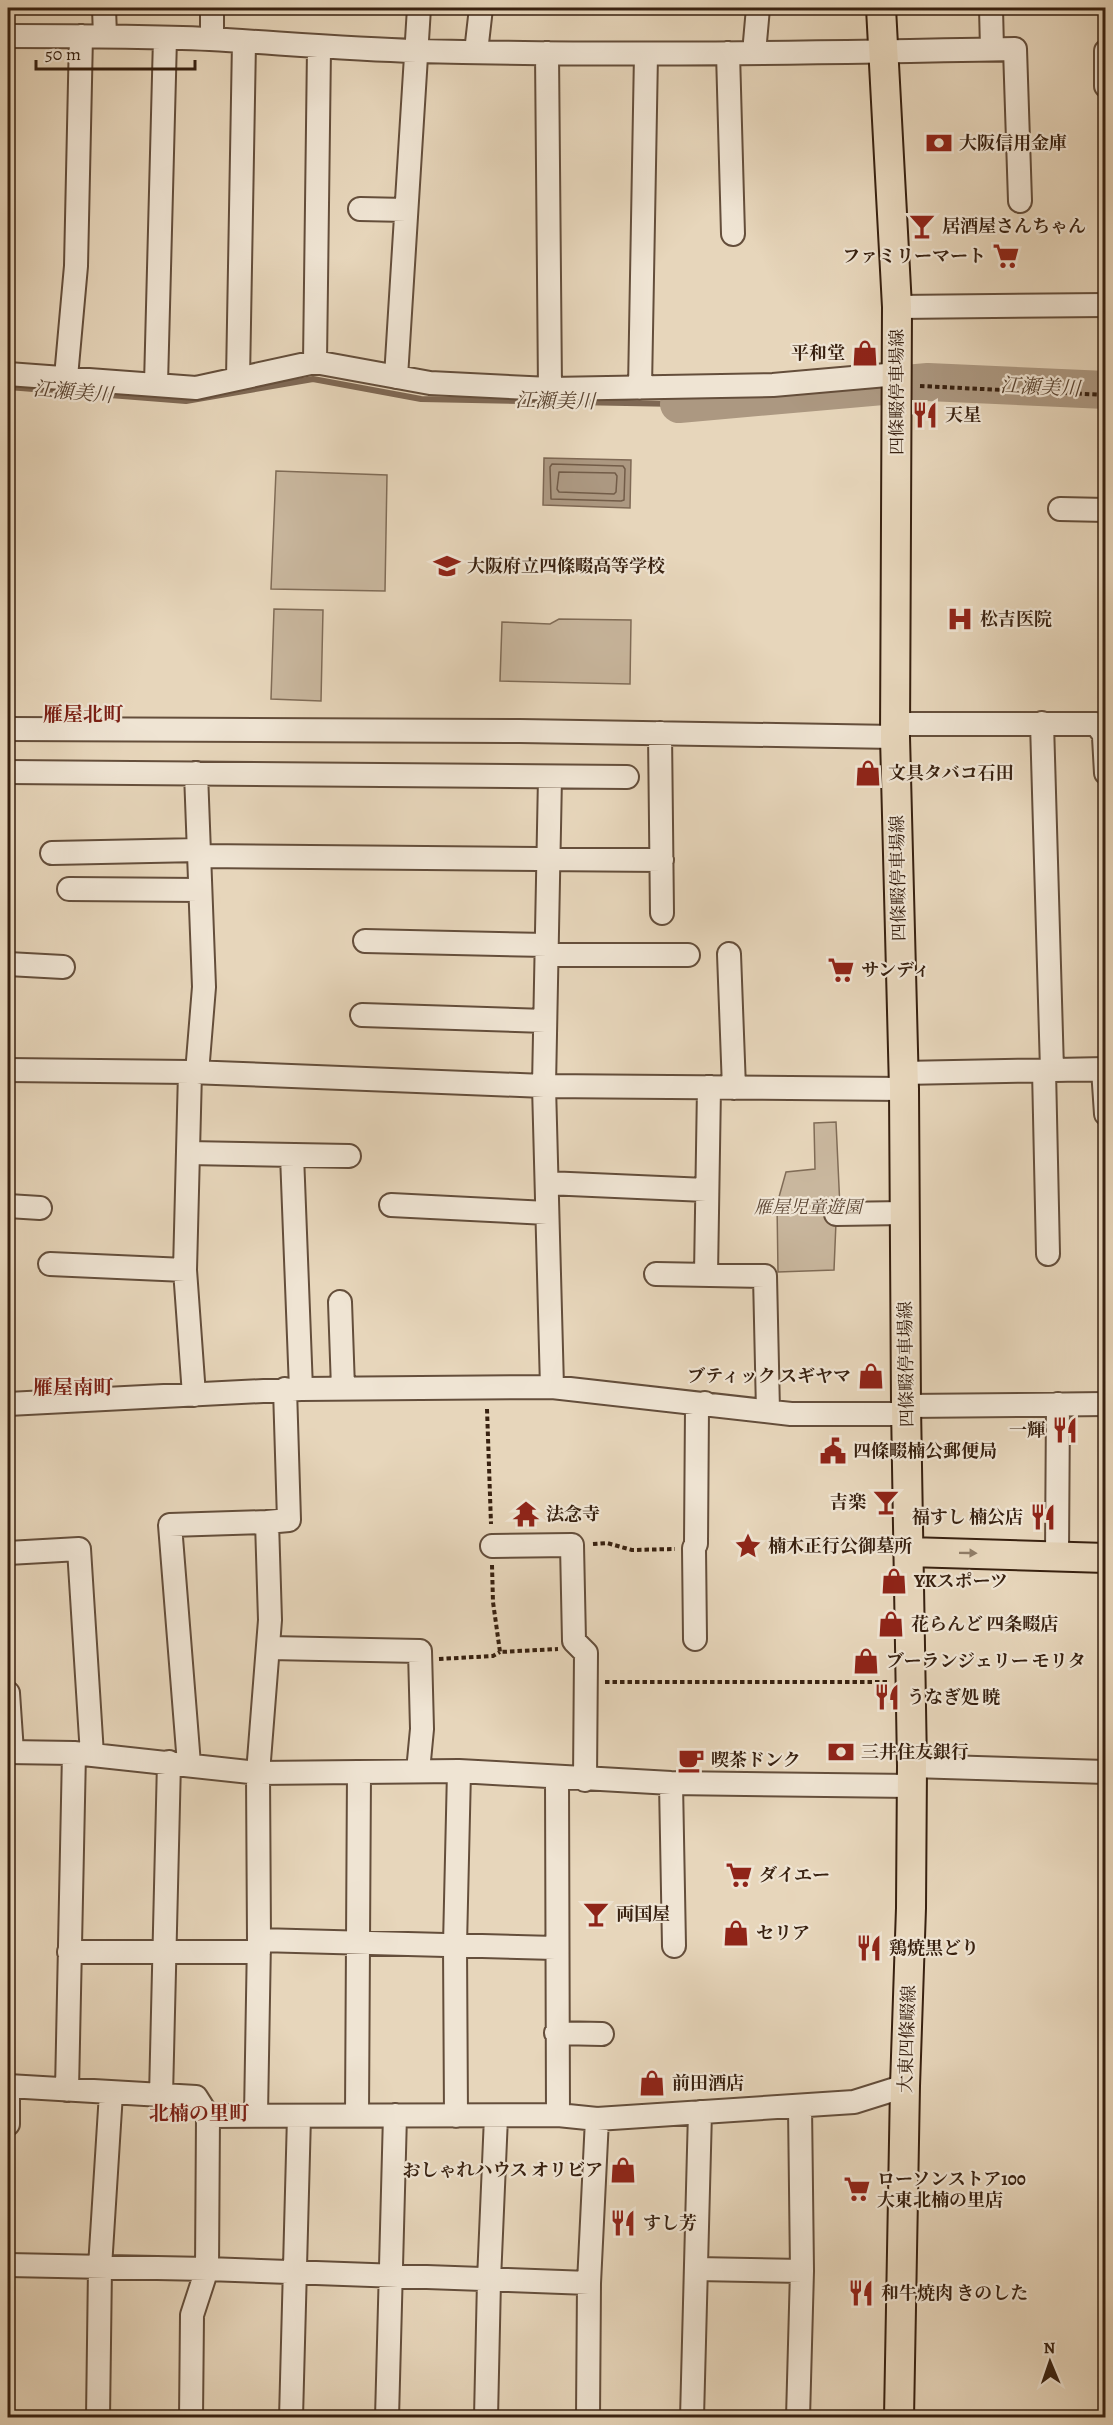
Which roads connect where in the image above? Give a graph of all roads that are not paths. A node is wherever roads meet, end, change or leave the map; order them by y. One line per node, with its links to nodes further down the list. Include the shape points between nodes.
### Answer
1 (104, 8): 10 (street)
2 (212, 8): 12 (street)
3 (419, 8): 16 (street)
4 (481, 8): 18 (street)
5 (758, 8): 22 (street)
6 (882, 8): 19 (main road, 四條畷停車場線)
7 (991, 8): 15 (street)
8 (8, 36): 9 (street)
9 (81, 36): 10 (street); 33 (street, via 76,266)
10 (105, 36): 11 (street)
11 (165, 38): 12 (street); 36 (street)
12 (212, 39): 13 (street)
13 (244, 42): 14 (street); 35 (street)
14 (319, 48): 16 (street); 31 (street)
15 (992, 49): 19 (street); 25 (street, via 1015,49)
16 (416, 51): 18 (street); 27 (street)
17 (1106, 51): 24 (street)
18 (476, 52): 20 (street)
19 (883, 52): 22 (street); 30 (main road, 四條畷停車場線)
20 (547, 53): 23 (street); 39 (street)
21 (728, 53): 22 (street); 23 (street); 28 (street)
22 (754, 53)
23 (646, 54): 38 (street)
24 (1106, 86)
25 (1020, 201)
26 (360, 209): 27 (street)
27 (406, 210): 34 (street)
28 (733, 234)
29 (1106, 304): 30 (street)
30 (897, 307): 37 (main road, 四條畷停車場線)
31 (315, 362): 34 (street); 35 (street)
32 (8, 374): 33 (street)
33 (66, 377): 36 (street)
34 (396, 377): 39 (street, via 430,383)
35 (238, 379): 36 (street, via 196,388)
36 (156, 384)
37 (898, 385): 38 (street); 44 (main road, 四條畷停車場線)
38 (640, 388): 39 (street)
39 (550, 389)
40 (1060, 509): 41 (street)
41 (1106, 510)
42 (1042, 723): 44 (street); 46 (street, via 1096,724); 69 (street)
43 (8, 729): 45 (street)
44 (895, 730): 45 (street); 71 (main road, 四條畷停車場線)
45 (660, 733): 55 (street)
46 (1105, 737): 49 (street)
47 (8, 772): 48 (street)
48 (196, 773): 50 (street); 53 (street)
49 (1106, 773)
50 (550, 777): 51 (street); 54 (street)
51 (627, 777)
52 (52, 853): 53 (street)
53 (199, 853): 54 (street); 57 (street)
54 (549, 857): 55 (street); 60 (street)
55 (662, 860): 58 (street)
56 (69, 889): 57 (street)
57 (200, 890): 70 (street, via 204,987)
58 (662, 913)
59 (365, 941): 60 (street)
60 (547, 950): 62 (street); 66 (street)
61 (729, 954): 74 (street)
62 (688, 955)
63 (8, 964): 64 (street)
64 (63, 966)
65 (362, 1015): 66 (street)
66 (545, 1021): 72 (street)
67 (1104, 1069): 69 (street); 75 (street)
68 (8, 1070): 70 (street)
69 (1048, 1070): 71 (street); 87 (street)
70 (193, 1072): 72 (street); 76 (street)
71 (903, 1081): 74 (street); 85 (main road, 四條畷停車場線)
72 (544, 1086): 73 (street); 79 (street)
73 (709, 1087): 74 (street); 80 (street)
74 (734, 1088)
75 (1106, 1114)
76 (188, 1153): 77 (street); 89 (street)
77 (292, 1155): 78 (street); 95 (street)
78 (350, 1156)
79 (547, 1183): 80 (street); 84 (street)
80 (706, 1190): 91 (street)
81 (392, 1205): 84 (street)
82 (8, 1206): 83 (street)
83 (40, 1208)
84 (547, 1213): 93 (street)
85 (904, 1213): 86 (street); 101 (main road, 四條畷停車場線)
86 (836, 1214)
87 (1048, 1254)
88 (50, 1264): 89 (street)
89 (185, 1270): 96 (street)
90 (656, 1274): 91 (street)
91 (706, 1275): 102 (street, via 765,1276)
92 (340, 1302): 94 (street)
93 (552, 1387): 94 (street); 97 (street)
94 (343, 1388): 95 (street)
95 (293, 1389): 96 (street); 103 (street, via 289,1520)
96 (194, 1395): 98 (street)
97 (705, 1403): 102 (street); 109 (street, via 698,1407)
98 (8, 1404)
99 (1058, 1404): 100 (street); 101 (street); 107 (street)
100 (1106, 1404)
101 (906, 1410): 102 (street, via 791,1414); 105 (main road, 四條畷停車場線)
102 (768, 1411)
103 (267, 1522): 110 (street); 114 (street, via 170,1525)
104 (492, 1546): 122 (street, via 572,1545 574,1641 586,1653)
105 (909, 1552): 107 (main road, one-way to 107); 120 (main road, 大東四條畷線)
106 (8, 1553): 113 (street, via 79,1549)
107 (1057, 1556): 108 (main road)
108 (1106, 1558)
109 (695, 1640)
110 (270, 1648): 115 (street, via 420,1651 422,1729); 119 (street)
111 (8, 1693): 112 (street)
112 (10, 1752): 113 (street)
113 (83, 1754): 114 (street); 130 (street)
114 (179, 1763): 119 (street); 129 (street)
115 (418, 1771): 116 (street); 117 (street)
116 (459, 1771): 121 (street); 125 (street)
117 (359, 1772): 119 (street); 124 (street)
118 (1106, 1772): 120 (street)
119 (258, 1773): 126 (street)
120 (912, 1776): 123 (street); 133 (main road, 大東四條畷線)
121 (556, 1777): 122 (street); 128 (street)
122 (585, 1780): 123 (street)
123 (671, 1783): 127 (street)
124 (358, 1941): 125 (street); 126 (street); 141 (street)
125 (455, 1945): 128 (street); 143 (street)
126 (259, 1946): 129 (street); 140 (street)
127 (674, 1946)
128 (555, 1948): 131 (street)
129 (164, 1951): 130 (street); 136 (street)
130 (69, 1952): 134 (street)
131 (556, 2033): 132 (street); 144 (street)
132 (602, 2034)
133 (905, 2086): 138 (street, via 854,2102); 166 (main road, 大東四條畷線)
134 (67, 2090): 135 (street); 137 (street)
135 (111, 2093): 136 (street); 150 (street)
136 (161, 2096): 145 (street, via 196,2097)
137 (8, 2101)
138 (800, 2106): 139 (street); 153 (street)
139 (700, 2112): 148 (street); 152 (street)
140 (256, 2115): 145 (street); 146 (street)
141 (357, 2115): 142 (street); 146 (street)
142 (395, 2115): 143 (street); 155 (street)
143 (456, 2115): 147 (street)
144 (558, 2115): 147 (street); 148 (street)
145 (208, 2116): 151 (street)
146 (299, 2116): 154 (street)
147 (496, 2116): 156 (street)
148 (597, 2119): 157 (street)
149 (8, 2265): 150 (street)
150 (100, 2267): 151 (street); 158 (street)
151 (207, 2269): 154 (street); 159 (street, via 192,2315)
152 (696, 2270): 153 (street); 164 (street)
153 (802, 2271): 165 (street)
154 (295, 2273): 155 (street); 160 (street)
155 (389, 2276): 156 (street); 161 (street)
156 (489, 2280): 157 (street); 162 (street)
157 (589, 2283): 163 (street)
158 (98, 2418)
159 (191, 2418)
160 (291, 2418)
161 (387, 2418)
162 (486, 2418)
163 (588, 2418)
164 (692, 2418)
165 (798, 2418)
166 (899, 2418)

